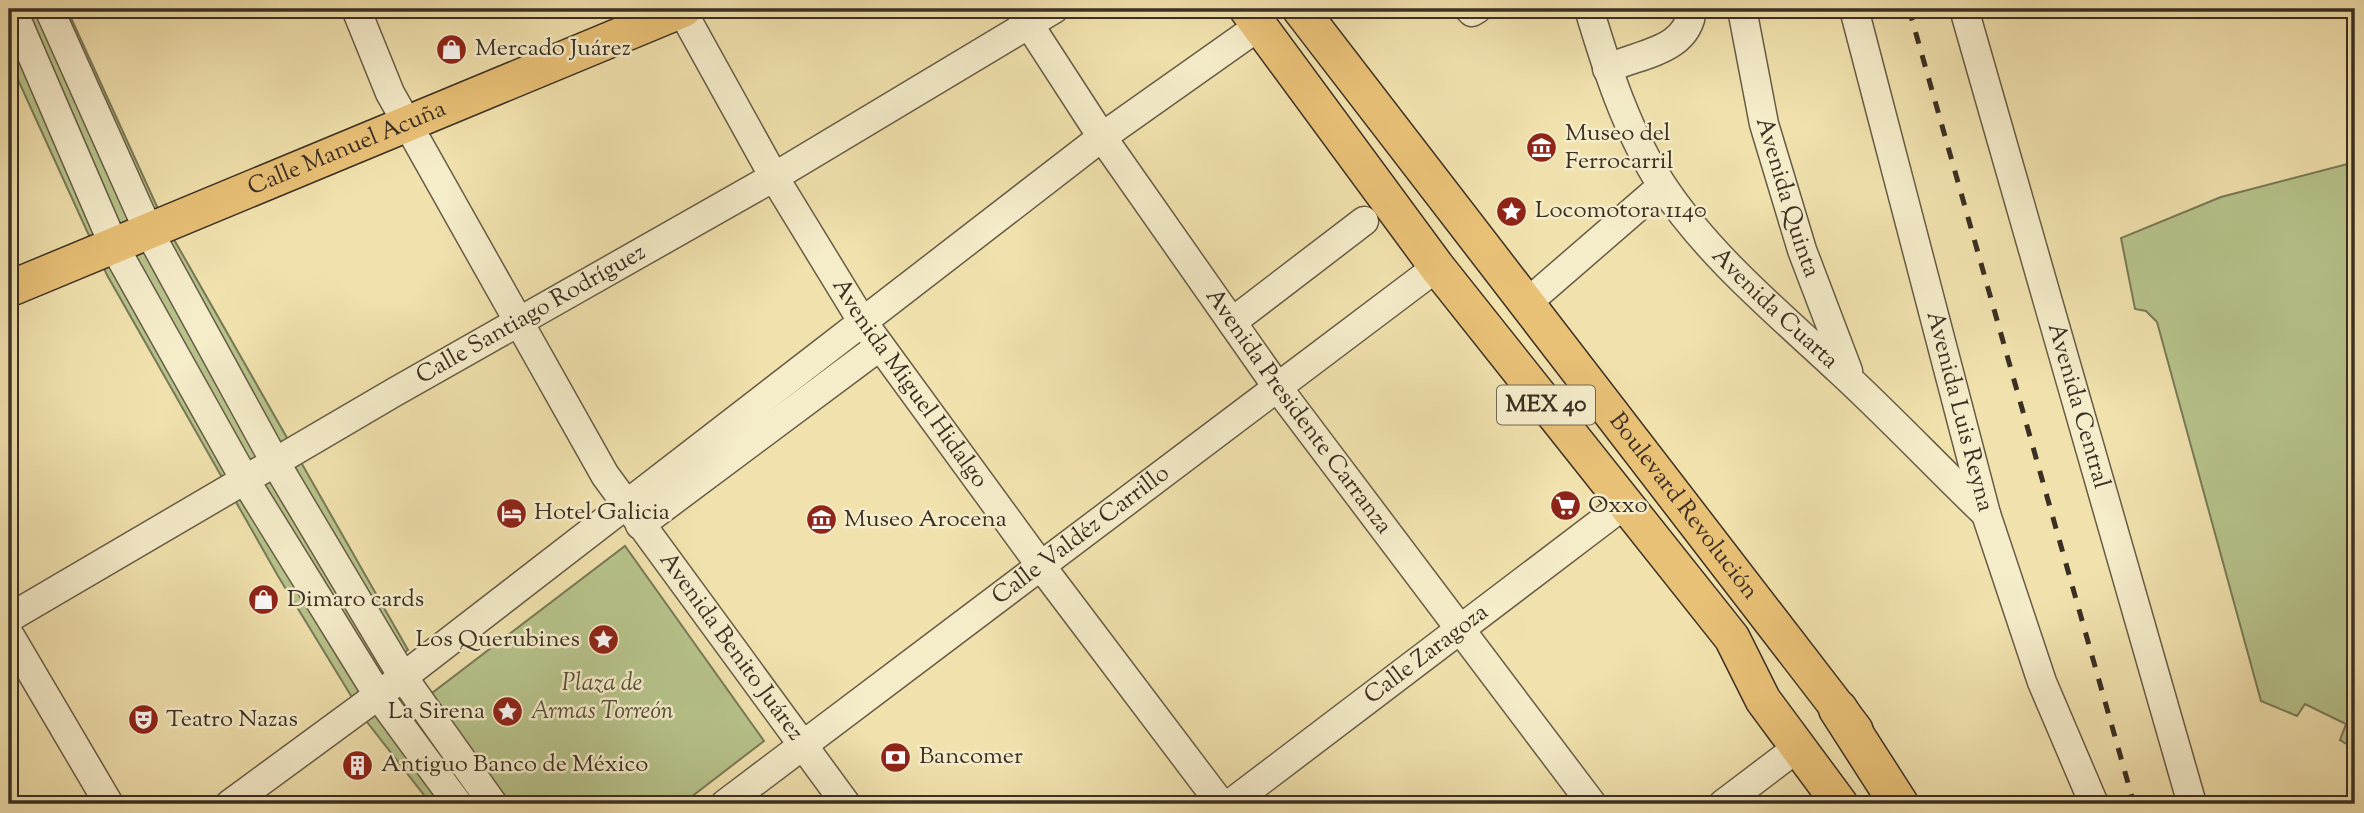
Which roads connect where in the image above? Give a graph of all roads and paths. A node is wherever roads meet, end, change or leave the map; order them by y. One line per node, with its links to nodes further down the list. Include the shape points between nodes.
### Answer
1 (12, 9): 21 (street)
2 (49, 9): 20 (street)
3 (356, 9): 15 (street, Avenida Benito Juárez)
4 (682, 9): 15 (main road, Calle Manuel Acuña); 17 (street, Avenida Miguel Hidalgo)
5 (1054, 9): 12 (street, Calle Santiago Rodríguez)
6 (1300, 9): 24 (main road, Boulevard Revolución / MEX 40)
7 (1589, 9): 14 (street, Avenida Cuarta)
8 (1692, 9): 14 (street, via 1691,22 1675,44)
9 (1742, 9): 29 (street, Avenida Quinta, via 1764,124 1802,250)
10 (1854, 9): 34 (street, Avenida Luis Reyna)
11 (1964, 9): 61 (street, Avenida Central)
12 (1023, 16): 16 (street, Avenida Presidente Carranza); 17 (street, Calle Santiago Rodríguez)
13 (1253, 17): 16 (street); 22 (main road, MEX 40)
14 (1607, 69): 18 (street, Avenida Cuarta, via 1634,135)
15 (407, 124): 20 (main road, Calle Manuel Acuña); 25 (street, Avenida Benito Juárez)
16 (1102, 137): 26 (street); 27 (street, Avenida Presidente Carranza)
17 (774, 177): 25 (street, Calle Santiago Rodríguez); 26 (street, Avenida Miguel Hidalgo)
18 (1662, 186): 24 (street); 29 (street, Avenida Cuarta, via 1754,290)
19 (1364, 221): 27 (street)
20 (149, 232): 21 (main road, Calle Manuel Acuña); 31 (street)
21 (114, 246): 23 (main road, Calle Manuel Acuña); 32 (street)
22 (1437, 267): 30 (street, Calle Valdéz Carrillo); 33 (main road, MEX 40)
23 (9, 289)
24 (1527, 303): 43 (main road, Boulevard Revolución / MEX 40)
25 (519, 321): 31 (street, Calle Santiago Rodríguez); 35 (street, Avenida Benito Juárez)
26 (862, 321): 28 (street, Avenida Miguel Hidalgo); 35 (street)
27 (1231, 322): 30 (street, Avenida Presidente Carranza)
28 (880, 346): 35 (street); 36 (street, Avenida Miguel Hidalgo)
29 (1852, 381): 34 (street, Avenida Cuarta)
30 (1278, 388): 36 (street, Calle Valdéz Carrillo); 38 (street, Avenida Presidente Carranza)
31 (275, 461): 32 (street, Calle Santiago Rodríguez); 41 (street)
32 (245, 480): 37 (street, Calle Santiago Rodríguez); 42 (street)
33 (1625, 504): 38 (street, Calle Zaragoza); 40 (main road, MEX 40)
34 (1986, 514): 60 (street, Avenida Luis Reyna, via 2042,682)
35 (633, 516): 41 (street); 44 (street, Avenida Benito Juárez)
36 (1041, 566): 44 (street, Calle Valdéz Carrillo); 52 (street, Avenida Miguel Hidalgo)
37 (9, 618)
38 (1461, 629): 53 (street, Calle Zaragoza); 54 (street, Avenida Presidente Carranza)
39 (9, 634): 46 (street)
40 (1732, 638): 45 (main road, MEX 40, via 1763,700); 57 (main road)
41 (403, 677): 42 (street); 49 (street)
42 (377, 695): 47 (street); 48 (street)
43 (1838, 709): 58 (highway, MEX 40); 59 (main road, Boulevard Revolución)
44 (803, 746): 50 (street, Calle Valdéz Carrillo); 51 (street, Avenida Benito Juárez)
45 (1797, 748): 55 (street); 56 (main road, MEX 40)
46 (109, 804)
47 (230, 804)
48 (458, 804)
49 (493, 804)
50 (726, 804)
51 (846, 804)
52 (1221, 804)
53 (1230, 804)
54 (1592, 804)
55 (1723, 804)
56 (1840, 804)
57 (1862, 804)
58 (1899, 804)
59 (1914, 804)
60 (2094, 804)
61 (2192, 804)

